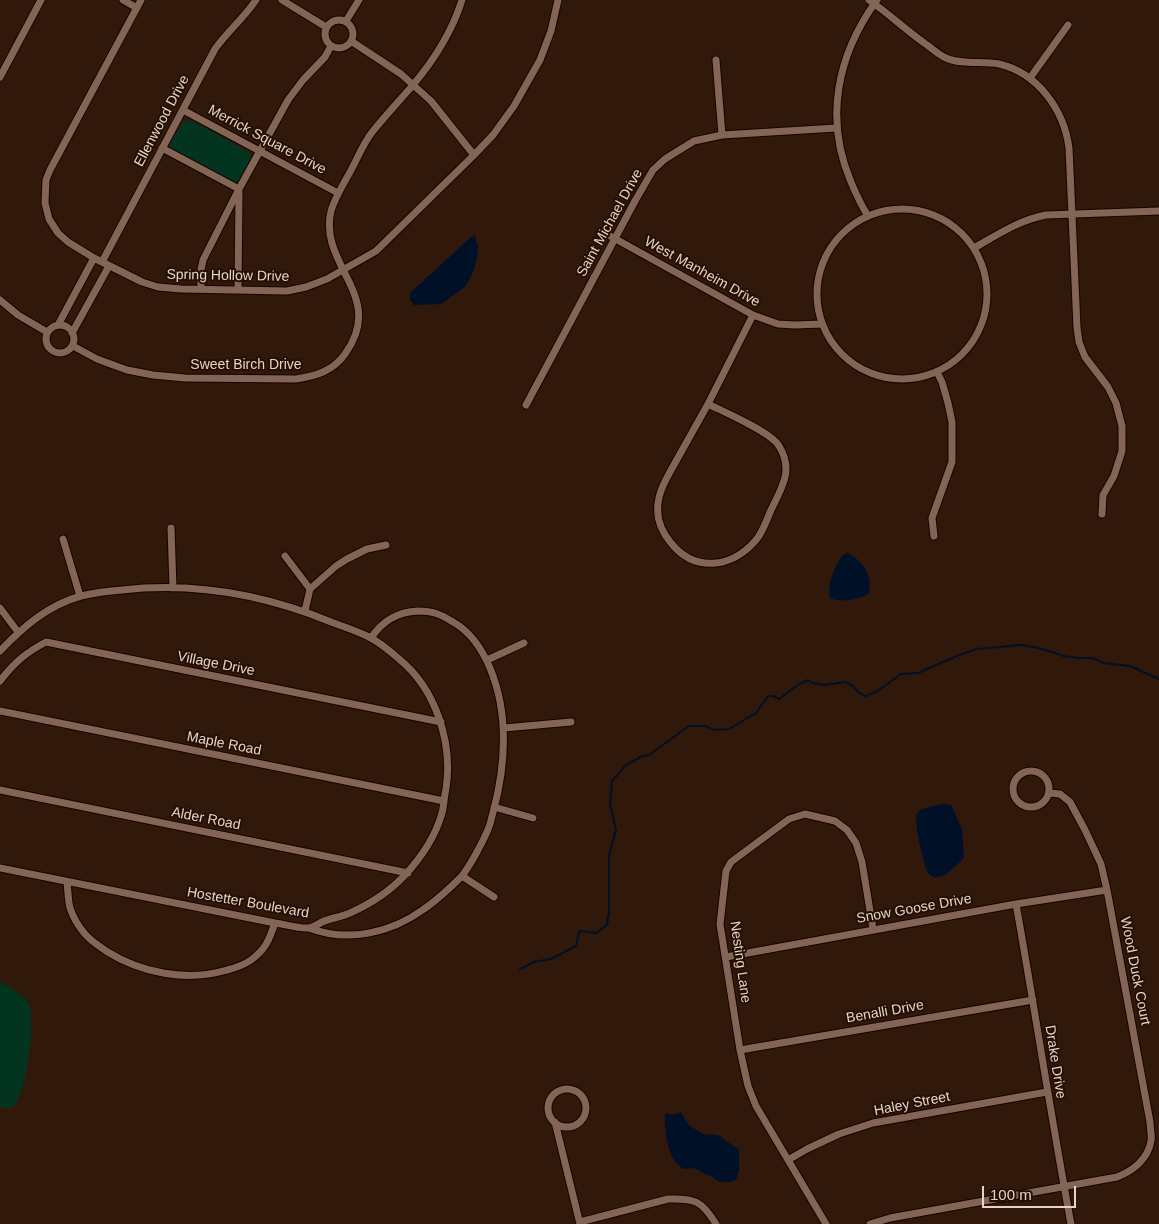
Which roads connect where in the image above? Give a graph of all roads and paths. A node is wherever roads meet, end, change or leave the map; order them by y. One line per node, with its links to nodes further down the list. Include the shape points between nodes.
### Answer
1 (41, 0): 17 (street)
2 (123, 0): 10 (street)
3 (141, 0): 10 (street, Spring Hollow Drive)
4 (256, 0): 20 (street, Ellenwood Drive, via 215,49)
5 (282, 0): 13 (street)
6 (359, 0): 11 (street)
7 (462, 0): 19 (street, Sweet Birch Drive, via 443,43)
8 (558, 0): 25 (street, Spring Hollow Drive, via 551,31 527,86 493,136)
9 (874, 1): 18 (street, via 944,57 955,61 999,64); 21 (street, via 845,60)
10 (137, 8): 34 (street, Spring Hollow Drive, via 46,180 45,203 49,219 68,242)
11 (346, 21): 13 (street, via 330,22); 14 (street, via 352,30)
12 (1068, 25): 18 (street)
13 (326, 27): 15 (street, via 324,34)
14 (350, 40): 15 (street, via 344,47); 19 (street)
15 (330, 46): 24 (street, via 325,57 288,100)
16 (716, 60): 22 (street)
17 (0, 77)
18 (1030, 78): 29 (street, via 1052,102 1066,131)
19 (413, 85): 25 (street, via 431,101); 27 (street, Sweet Birch Drive, via 372,132)
20 (183, 110): 23 (street, Ellenwood Drive); 24 (street, Merrick Square Drive)
21 (836, 128): 22 (street, Saint Michael Drive); 30 (street, via 846,170)
22 (722, 135): 32 (street, Saint Michael Drive, via 694,141 653,170)
23 (162, 148): 26 (street); 35 (street, Ellenwood Drive)
24 (261, 151): 26 (street); 27 (street, Merrick Square Drive)
25 (474, 156): 36 (street, Spring Hollow Drive, via 384,243)
26 (239, 189): 37 (street, via 203,260); 38 (street)
27 (338, 193): 36 (street, Sweet Birch Drive, via 329,226 330,241)
28 (1159, 211): 29 (street)
29 (1072, 214): 33 (street, via 1034,217 1013,225); 49 (street, via 1079,342 1085,357 1108,387 1122,426 1122,451 1114,476 1103,495)
30 (868, 216): 33 (street, via 902,209 919,211 950,224); 41 (street, via 842,234 824,261 817,292)
31 (603, 232): 32 (street, West Manheim Drive)
32 (616, 238): 40 (street, West Manheim Drive); 48 (street, Saint Michael Drive)
33 (974, 248): 46 (street, via 986,282 984,318 971,344 956,360)
34 (94, 258): 35 (street, Spring Hollow Drive); 42 (street)
35 (105, 264): 37 (street, Spring Hollow Drive, via 158,287); 44 (street, Ellenwood Drive)
36 (343, 270): 38 (street, Spring Hollow Drive, via 306,287 286,291); 45 (street, Sweet Birch Drive, via 358,303 356,332 351,346 340,360 313,377 185,378 153,375 127,370)
37 (201, 289): 38 (street, Spring Hollow Drive)
38 (238, 290)
39 (0, 300): 43 (street, via 18,316)
40 (753, 315): 41 (street, West Manheim Drive, via 778,324); 47 (street)
41 (822, 324): 46 (street, via 829,338 849,361 876,375 907,379)
42 (58, 325): 43 (street); 44 (street, via 65,325)
43 (47, 332): 45 (street, via 47,346 52,350 65,352)
44 (72, 333): 45 (street)
45 (73, 346)
46 (937, 372): 51 (street, via 952,422 952,462 932,518)
47 (708, 404): 47 (street, via 667,478 657,511 666,537 681,553 694,560 720,563 746,550 757,538 784,484 787,470 778,445 767,434)
48 (526, 405)
49 (1102, 514)
50 (171, 528): 55 (street)
51 (934, 536)
52 (63, 539): 57 (street)
53 (386, 545): 56 (street, via 367,549 347,559)
54 (285, 556): 56 (street)
55 (173, 588): 57 (street, Hostetter Boulevard, via 142,588); 59 (street, Hostetter Boulevard, via 236,593)
56 (310, 589): 59 (street)
57 (80, 596): 60 (street, Hostetter Boulevard, via 47,610)
58 (0, 608): 60 (street)
59 (306, 611): 61 (street, Hostetter Boulevard)
60 (18, 632): 63 (street, Hostetter Boulevard)
61 (370, 638): 64 (street, via 385,621 398,615 430,611 462,627); 67 (street, Hostetter Boulevard, via 401,660 418,678)
62 (524, 643): 64 (street)
63 (0, 651)
64 (487, 660): 69 (street, via 502,706)
65 (0, 681): 67 (street, Village Drive, via 30,650 46,642)
66 (0, 711): 72 (street, Maple Road)
67 (441, 722): 72 (street, Hostetter Boulevard, via 448,777)
68 (571, 722): 69 (street)
69 (504, 728): 73 (street, via 502,769)
70 (0, 790): 76 (street, Alder Road)
71 (1049, 793): 71 (street, via 1047,780 1037,772 1021,773 1013,783 1014,796 1026,807 1042,804); 79 (street, Wood Duck Court, via 1060,794 1070,802 1101,864)
72 (444, 801): 76 (street, Hostetter Boulevard, via 438,826 422,856)
73 (494, 808): 74 (street); 77 (street, via 484,838)
74 (533, 818)
75 (0, 868): 78 (street, Hostetter Boulevard)
76 (408, 872): 83 (street, Hostetter Boulevard, via 374,900)
77 (462, 876): 80 (street); 83 (street, via 418,913 384,930 337,935)
78 (67, 882): 82 (street, Hostetter Boulevard); 82 (street, via 70,908 86,934 121,960 159,972 177,975 215,973 249,962 268,943)
79 (1107, 890): 81 (street, Snow Goose Drive); 91 (street, Wood Duck Court, via 1151,1141 1138,1166 1128,1173)
80 (494, 897)
81 (1016, 904): 84 (street, Snow Goose Drive); 86 (street, Drake Drive)
82 (275, 923): 83 (street, Hostetter Boulevard)
83 (309, 928)
84 (873, 929): 85 (street, Snow Goose Drive); 85 (street, Nesting Lane, via 856,842 848,830 835,821 805,814 789,819 731,862 726,871 720,924)
85 (726, 957): 87 (street, Nesting Lane)
86 (1033, 1000): 87 (street, Benalli Drive); 88 (street, Drake Drive)
87 (740, 1050): 90 (street, Nesting Lane, via 756,1106)
88 (1047, 1092): 90 (street, Haley Street, via 873,1123 839,1134); 91 (street, Drake Drive)
89 (555, 1122): 89 (street, via 560,1126 570,1126 584,1117 586,1106 578,1092 564,1089 551,1096 548,1111); 92 (street)
90 (788, 1160): 94 (street, Nesting Lane)
91 (1064, 1187): 95 (street, Wood Duck Court); 96 (street, Drake Drive)
92 (580, 1223): 93 (street, via 681,1198 702,1204)
93 (716, 1224)
94 (826, 1224)
95 (870, 1224)
96 (1071, 1224)

